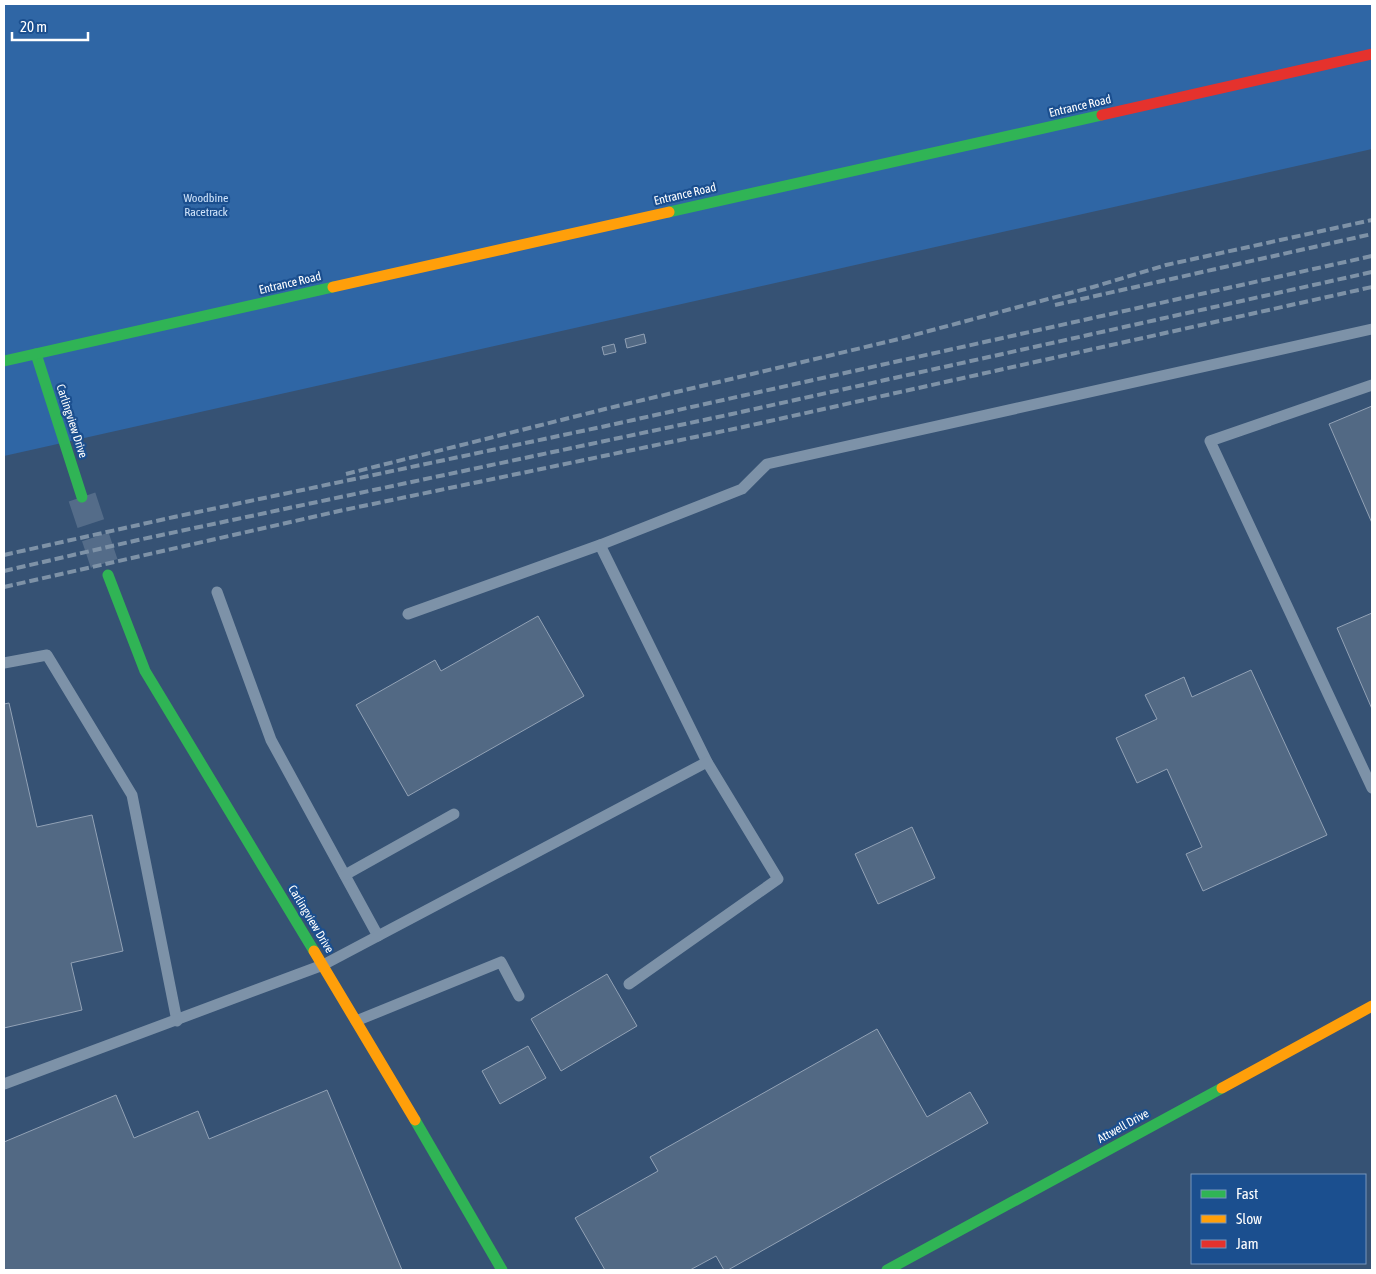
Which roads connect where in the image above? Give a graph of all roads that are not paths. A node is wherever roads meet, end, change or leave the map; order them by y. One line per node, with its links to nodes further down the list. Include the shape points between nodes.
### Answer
1 (1372, 54): 3 (street, Entrance Road)
2 (1372, 329): 7 (lane, via 767,464 742,490)
3 (36, 354): 4 (street, Entrance Road); 6 (street, Carlingview Drive)
4 (4, 361)
5 (1372, 385): 13 (lane, via 1210,441)
6 (82, 497)
7 (600, 545): 10 (lane); 12 (lane)
8 (108, 575): 17 (street, Carlingview Drive, via 145,671)
9 (217, 592): 15 (lane, via 271,740)
10 (408, 614)
11 (4, 663): 21 (lane, via 47,655 132,795)
12 (707, 762): 16 (lane); 18 (lane, via 778,879)
13 (1372, 788)
14 (454, 814): 15 (lane)
15 (345, 875): 16 (lane)
16 (378, 936): 17 (lane)
17 (322, 965): 21 (lane); 22 (street, Carlingview Drive)
18 (629, 984)
19 (519, 996): 22 (lane, via 501,962)
20 (1372, 1006): 25 (street, Attwell Drive)
21 (178, 1021): 23 (lane)
22 (356, 1021): 24 (street, Carlingview Drive)
23 (4, 1084)
24 (502, 1270)
25 (887, 1270)

